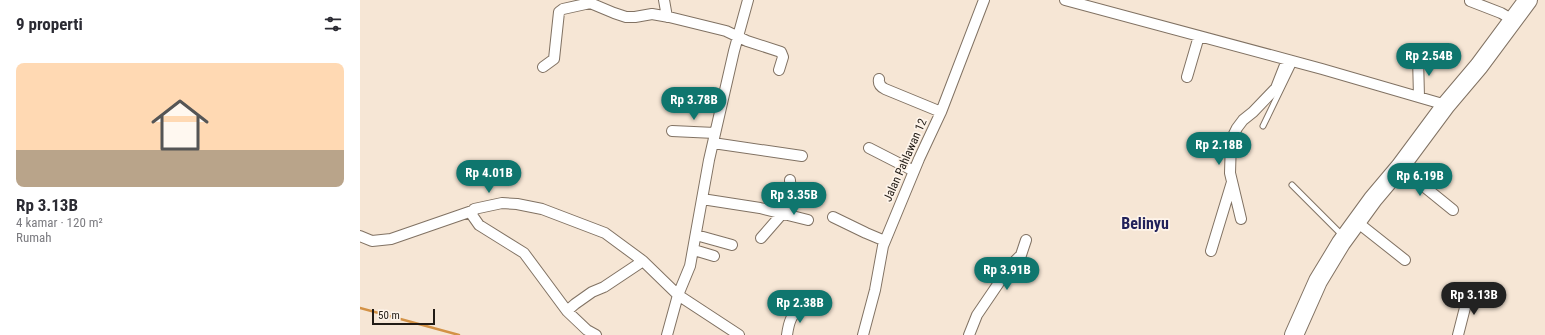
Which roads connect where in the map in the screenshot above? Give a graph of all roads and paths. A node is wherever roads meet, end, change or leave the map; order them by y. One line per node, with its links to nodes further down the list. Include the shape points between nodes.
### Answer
1 (664, 0): 7 (street)
2 (748, 0): 9 (street)
3 (984, 0): 19 (street, Jalan Pahlawan 12)
4 (1065, 0): 10 (street)
5 (1528, 0): 8 (highway)
6 (1470, 2): 8 (street)
7 (666, 17): 9 (street); 13 (street, via 652,14 626,17 590,3 563,10 558,16 554,59)
8 (1513, 20): 18 (highway)
9 (738, 36): 14 (street, via 781,52 784,57); 22 (street)
10 (1199, 36): 12 (street); 15 (street)
11 (1418, 57): 17 (street)
12 (1291, 61): 17 (street); 20 (lane); 29 (street, via 1276,88 1243,120 1231,140)
13 (543, 66)
14 (779, 70)
15 (1187, 77)
16 (879, 79): 19 (street, via 881,87)
17 (1419, 97): 18 (street)
18 (1446, 105): 26 (highway)
19 (940, 112): 27 (street, Jalan Pahlawan 12)
20 (1263, 126)
21 (672, 131): 22 (street)
22 (715, 133): 23 (street)
23 (713, 143): 25 (street); 31 (street)
24 (870, 148): 27 (street)
25 (802, 156)
26 (1400, 166): 32 (street); 38 (highway)
27 (914, 171): 44 (street, Jalan Pahlawan 12)
28 (790, 180): 34 (street, via 790,202)
29 (1232, 182): 36 (street); 47 (street)
30 (1292, 185): 42 (lane)
31 (702, 199): 34 (street); 39 (street)
32 (1453, 210)
33 (472, 211): 40 (street, via 391,239 372,241); 50 (street, via 502,203 542,209 605,233); 54 (street, via 479,225 524,253)
34 (782, 213): 37 (street); 41 (street)
35 (833, 217): 44 (street)
36 (1241, 219)
37 (808, 220)
38 (1357, 222): 42 (highway); 49 (street)
39 (696, 235): 45 (street); 46 (street)
40 (360, 236)
41 (761, 238)
42 (1345, 239): 61 (highway, via 1318,281)
43 (1026, 240): 60 (street, via 1021,255 1011,265 977,315)
44 (885, 241): 59 (street, Jalan Pahlawan 12)
45 (732, 245)
46 (694, 250): 48 (street); 52 (street)
47 (1211, 251)
48 (714, 256)
49 (1405, 260)
50 (643, 262): 52 (street); 54 (street, via 592,292)
51 (1469, 292): 62 (street)
52 (678, 295): 56 (street); 57 (street)
53 (801, 306): 58 (street, via 792,315)
54 (567, 311): 55 (street)
55 (596, 335)
56 (667, 335)
57 (740, 335)
58 (787, 335)
59 (863, 335)
60 (969, 335)
61 (1294, 335)
62 (1458, 335)

